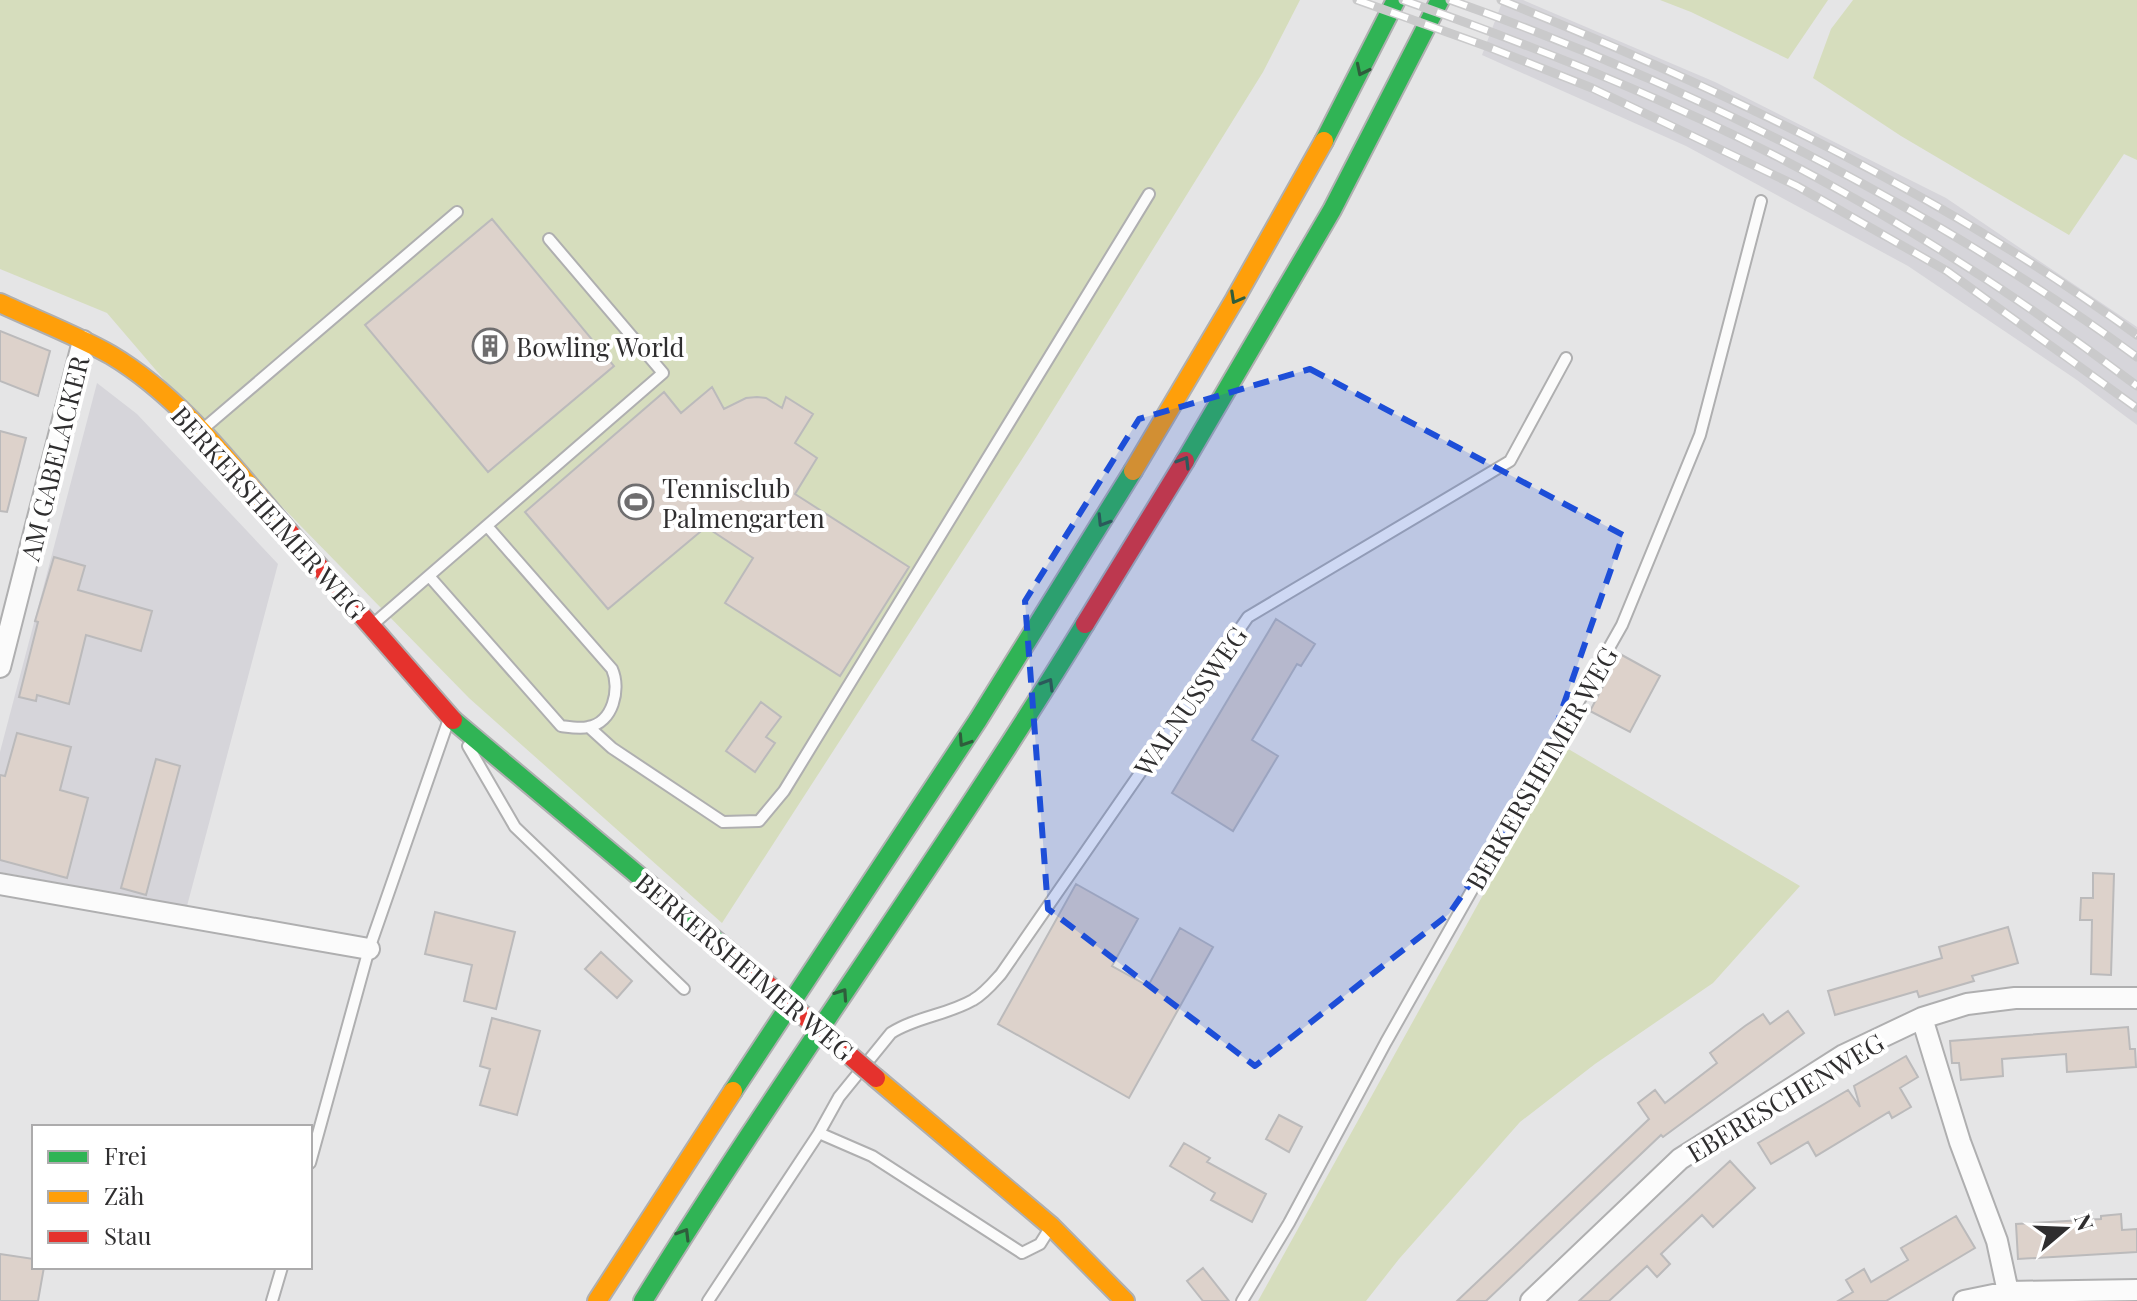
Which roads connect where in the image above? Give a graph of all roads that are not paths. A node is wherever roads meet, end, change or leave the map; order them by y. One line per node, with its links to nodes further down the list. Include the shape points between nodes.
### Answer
1 (1396, 0): 30 (main road, one-way to 30, via 1232,306 1130,477 924,803)
2 (1440, 0): 31 (main road, one-way to 2, via 791,1069 999,762 1163,497 1321,227)
3 (1149, 194): 17 (lane, via 792,778 759,821 723,822)
4 (1761, 201): 34 (lane, BERKERSHEIMER WEG, via 1700,435 1622,625)
5 (457, 212): 10 (lane)
6 (549, 239): 11 (lane, BERKERSHEIMER WEG, via 663,373)
7 (0, 303): 8 (main road, BERKERSHEIMER WEG)
8 (83, 341): 10 (main road, BERKERSHEIMER WEG, via 158,389); 13 (street, AM GABELACKER)
9 (1566, 358): 23 (lane, WALNUSSWEG, via 1510,461 1248,617 1001,974 977,999 900,1027 879,1045)
10 (201, 431): 14 (main road, BERKERSHEIMER WEG)
11 (487, 526): 12 (lane, BERKERSHEIMER WEG); 17 (lane, via 612,669 613,707)
12 (429, 576): 14 (lane, BERKERSHEIMER WEG); 17 (lane, via 561,726)
13 (9, 596): 15 (street, AM GABELACKER)
14 (371, 626): 16 (main road, BERKERSHEIMER WEG)
15 (0, 667)
16 (450, 717): 19 (lane); 20 (lane, via 515,827); 25 (main road, BERKERSHEIMER WEG, bridge)
17 (590, 728)
18 (0, 884): 19 (street)
19 (369, 949): 24 (lane)
20 (684, 989)
21 (2137, 998): 22 (street, EBERESCHENWEG, via 2015,998 1967,1004)
22 (1922, 1018): 28 (street, via 1997,1241); 35 (street, EBERESCHENWEG, via 1844,1055 1680,1159)
23 (819, 1133): 25 (lane, via 872,1156 1022,1253 1040,1244); 32 (lane)
24 (312, 1156)
25 (1051, 1226): 33 (main road, BERKERSHEIMER WEG)
26 (281, 1269): 29 (lane)
27 (2137, 1290): 28 (street)
28 (2008, 1292): 36 (street)
29 (272, 1301)
30 (597, 1301)
31 (643, 1301)
32 (708, 1301)
33 (1125, 1301)
34 (1242, 1301)
35 (1531, 1301)
36 (1964, 1301)

